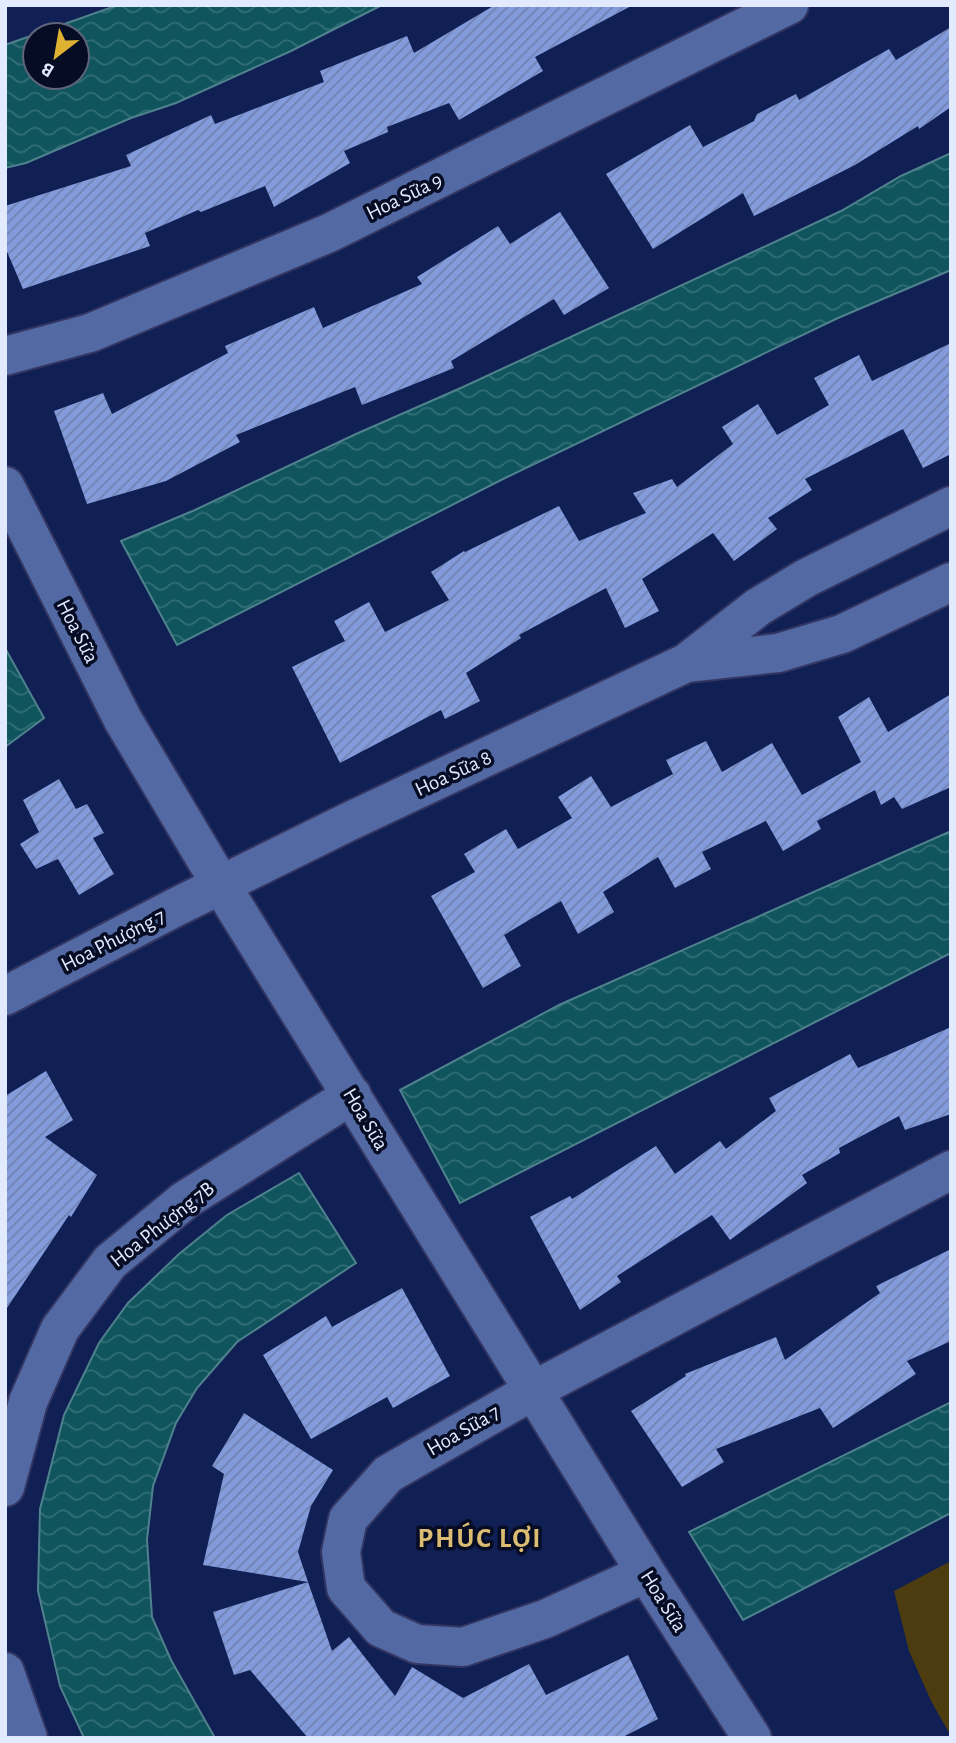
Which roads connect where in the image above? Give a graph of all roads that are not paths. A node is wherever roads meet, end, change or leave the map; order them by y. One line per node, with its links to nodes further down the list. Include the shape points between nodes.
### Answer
1 (789, 5): 2 (street, Hoa Sữa 9, via 329,233 90,334)
2 (5, 356)
3 (5, 486): 7 (street, Hoa Sữa, via 124,720)
4 (951, 506): 6 (street, Hoa Sữa 8, via 806,578 758,607)
5 (951, 582): 6 (street, Hoa Sữa 8, via 842,634 778,653)
6 (686, 663): 7 (street, Hoa Sữa 8)
7 (221, 885): 8 (street, Hoa Phượng 7); 9 (street, Hoa Sữa)
8 (5, 996)
9 (352, 1095): 11 (street, Hoa Sữa); 12 (street, Hoa Phượng 7B, via 186,1200 110,1262 60,1329 28,1402)
10 (951, 1170): 11 (street, Hoa Sữa 7)
11 (534, 1390): 13 (street, Hoa Sữa); 13 (street, Hoa Sữa 7, via 388,1474 348,1518 341,1552 346,1588 381,1628 417,1644 463,1647 545,1619)
12 (5, 1487)
13 (646, 1573): 16 (street, Hoa Sữa)
14 (5, 1672): 15 (street)
15 (28, 1738)
16 (752, 1738)

